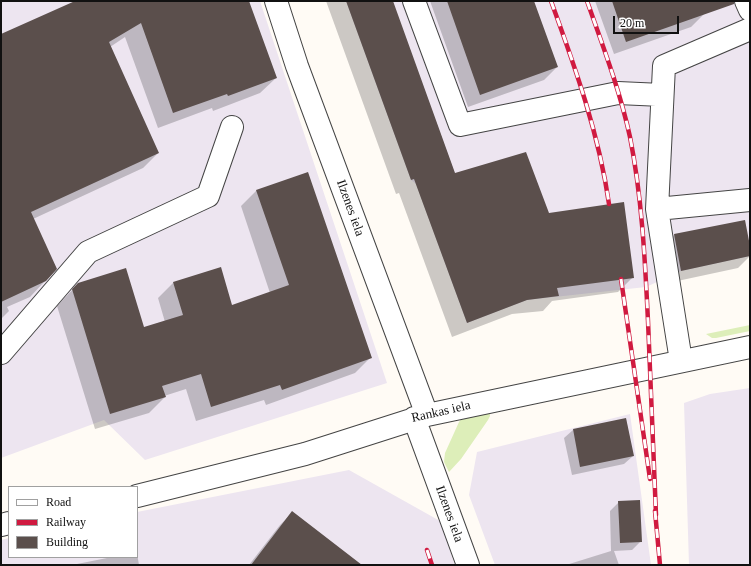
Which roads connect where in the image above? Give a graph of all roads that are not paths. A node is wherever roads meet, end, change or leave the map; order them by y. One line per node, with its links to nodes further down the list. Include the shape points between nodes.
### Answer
1 (276, 1): 13 (street, Ilzenes iela)
2 (414, 1): 6 (street, via 460,126 618,94)
3 (746, 1): 4 (street)
4 (750, 10)
5 (750, 30): 6 (street, via 664,66)
6 (662, 95): 9 (street)
7 (232, 127): 11 (street, via 208,196 88,252)
8 (750, 200): 9 (street)
9 (657, 209): 12 (street)
10 (750, 347): 12 (street, Rankas iela)
11 (1, 353)
12 (681, 361): 13 (street, Rankas iela)
13 (420, 416): 14 (street, Rankas iela, via 305,454); 15 (street, Ilzenes iela)
14 (138, 496)
15 (468, 565)

